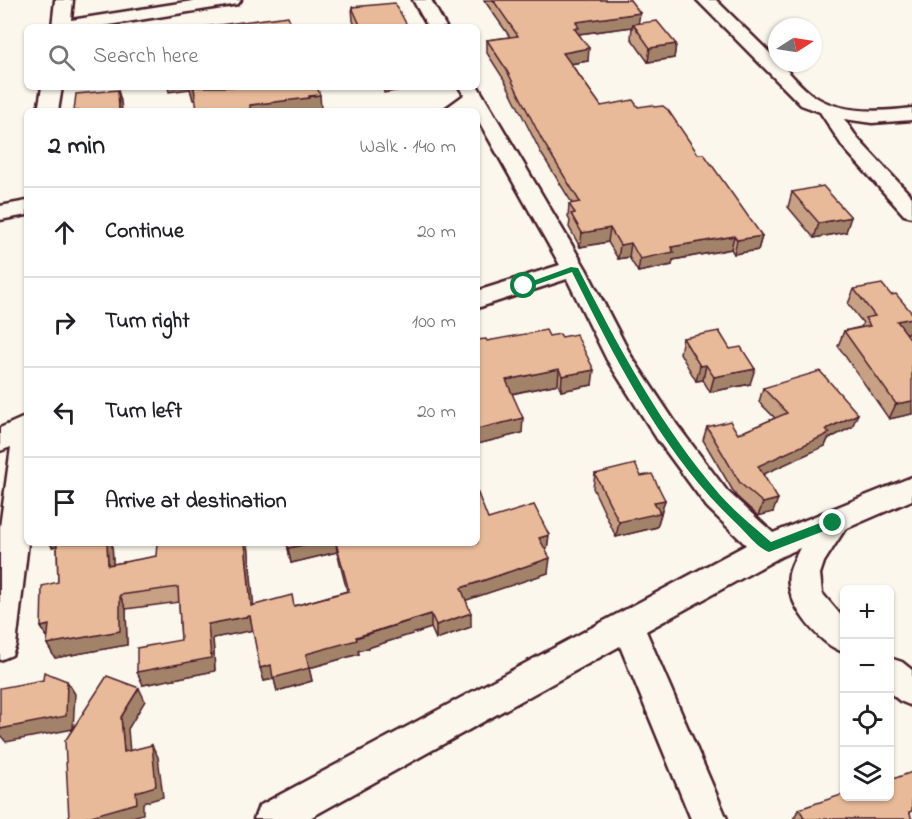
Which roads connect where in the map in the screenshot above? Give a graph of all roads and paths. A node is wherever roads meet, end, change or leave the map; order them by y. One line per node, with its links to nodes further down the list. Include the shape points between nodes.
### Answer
1 (64, 0): 5 (street)
2 (232, 0): 6 (street)
3 (422, 0): 7 (street)
4 (705, 0): 12 (street, via 808,101)
5 (61, 24)
6 (80, 24)
7 (435, 24)
8 (52, 90): 10 (street)
9 (472, 92): 11 (street); 17 (street)
10 (48, 108)
11 (455, 108)
12 (829, 111): 13 (street, via 856,116); 15 (street, via 850,143)
13 (912, 114)
14 (24, 209): 16 (street)
15 (912, 210)
16 (0, 213)
17 (574, 268): 18 (street); 24 (street, via 620,360 667,432 717,499)
18 (480, 299)
19 (24, 430): 20 (street)
20 (0, 440)
21 (24, 453): 27 (street)
22 (912, 488): 23 (street)
23 (833, 523): 24 (street); 26 (street, via 807,565 804,582 810,602 825,623)
24 (769, 548): 25 (street)
25 (627, 625): 30 (street); 31 (street)
26 (840, 635)
27 (0, 645)
28 (894, 676): 29 (street)
29 (912, 690)
30 (272, 819)
31 (709, 819)

